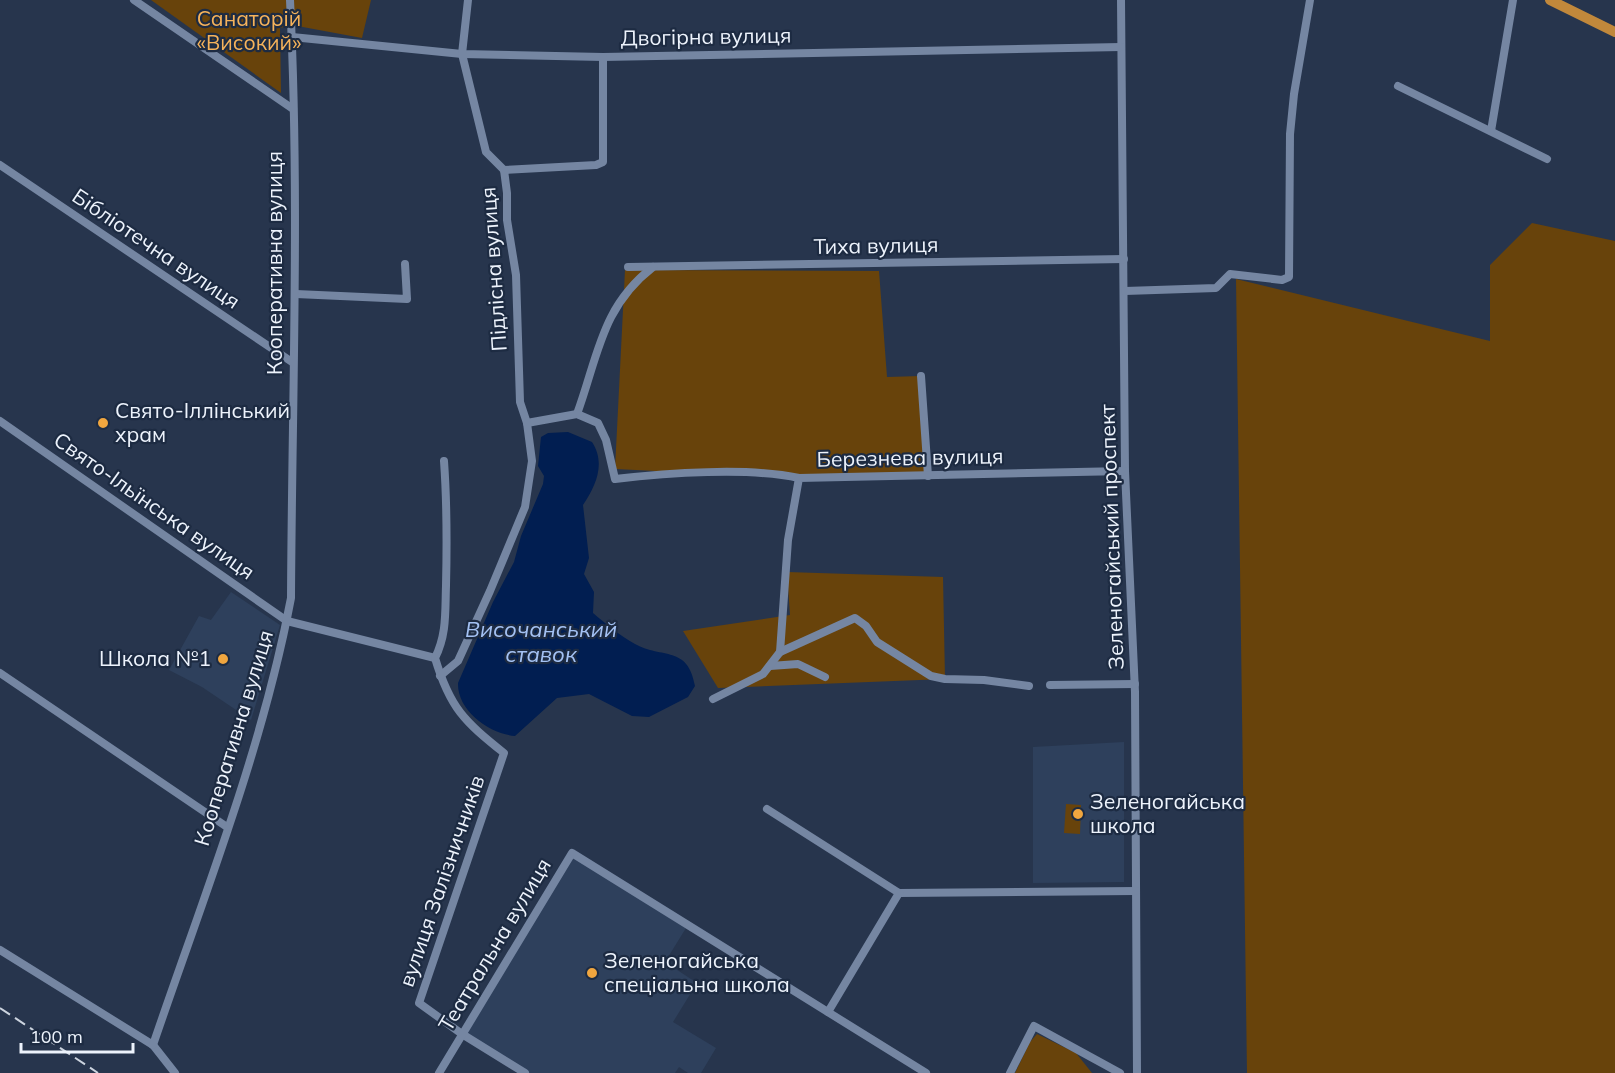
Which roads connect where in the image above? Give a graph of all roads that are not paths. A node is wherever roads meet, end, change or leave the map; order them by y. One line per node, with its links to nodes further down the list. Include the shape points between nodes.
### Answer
1 (134, 0): 14 (street)
2 (290, 0): 9 (street, Кооперативна вулиця)
3 (468, 0): 11 (street, Підлісна вулиця)
4 (1121, 0): 10 (street, Зеленогайський проспект)
5 (1310, 0): 23 (street, via 1290,134 1289,277 1282,280 1230,274 1216,288)
6 (1513, 0): 15 (street)
7 (1550, 0): 8 (highway)
8 (1615, 32)
9 (292, 37): 11 (street, Двогірна вулиця); 14 (street, Кооперативна вулиця)
10 (1121, 47): 12 (street, Двогірна вулиця); 19 (street, Зеленогайський проспект)
11 (462, 54): 12 (street, Двогірна вулиця); 18 (street, Підлісна вулиця, via 486,152)
12 (603, 57): 18 (street, via 603,162)
13 (1398, 86): 15 (street)
14 (293, 109): 24 (street, Кооперативна вулиця)
15 (1491, 131): 16 (street)
16 (1546, 159)
17 (0, 165): 25 (street, Бібліотечна вулиця)
18 (504, 170): 29 (street, Підлісна вулиця, via 516,275 520,402)
19 (1124, 259): 22 (street, Тиха вулиця); 23 (street, Зеленогайський проспект)
20 (405, 264): 24 (street, via 407,299)
21 (628, 267): 22 (street, Тиха вулиця)
22 (653, 267): 27 (street, via 632,283 618,301)
23 (1125, 291): 31 (street, Зеленогайський проспект)
24 (296, 294): 25 (street, Кооперативна вулиця)
25 (292, 362): 34 (street, Кооперативна вулиця, via 291,598)
26 (921, 376): 32 (street)
27 (577, 414): 29 (street); 33 (street, via 598,423 615,480 658,474 767,474)
28 (0, 421): 34 (street, Свято-Ільїнська вулиця)
29 (527, 423): 39 (street, Підлісна вулиця, via 532,461 525,507 468,644 458,661)
30 (444, 461): 36 (street, via 448,517 446,624)
31 (1125, 471): 32 (street, Березнева вулиця); 41 (street, Зеленогайський проспект)
32 (928, 476): 33 (street, Березнева вулиця)
33 (799, 478): 35 (street, Березнева вулиця, via 788,540)
34 (287, 621): 36 (street); 46 (street, Кооперативна вулиця, via 264,715)
35 (780, 652): 37 (street); 43 (street, via 855,618 877,642 931,676)
36 (435, 658): 39 (street)
37 (770, 666): 40 (street, via 798,664); 44 (street, via 763,674)
38 (0, 673): 46 (street)
39 (440, 676): 51 (street, вулиця Залізничників, via 452,703 468,724 504,753 419,1003)
40 (825, 677)
41 (1135, 684): 42 (street); 47 (street, Зеленогайський проспект)
42 (1050, 685)
43 (1029, 686)
44 (713, 699)
45 (767, 809): 48 (street)
46 (227, 827): 52 (street, Кооперативна вулиця)
47 (1136, 891): 48 (street); 59 (street, Зеленогайський проспект)
48 (899, 893): 50 (street)
49 (0, 950): 52 (street)
50 (828, 1012): 51 (street, Театральна вулиця, via 572,853); 56 (street, Театральна вулиця)
51 (462, 1034): 54 (street, Театральна вулиця); 55 (street)
52 (153, 1046): 53 (street)
53 (174, 1073)
54 (439, 1073)
55 (525, 1073)
56 (926, 1073)
57 (1010, 1073): 58 (street, via 1034,1026)
58 (1120, 1073)
59 (1137, 1073)

